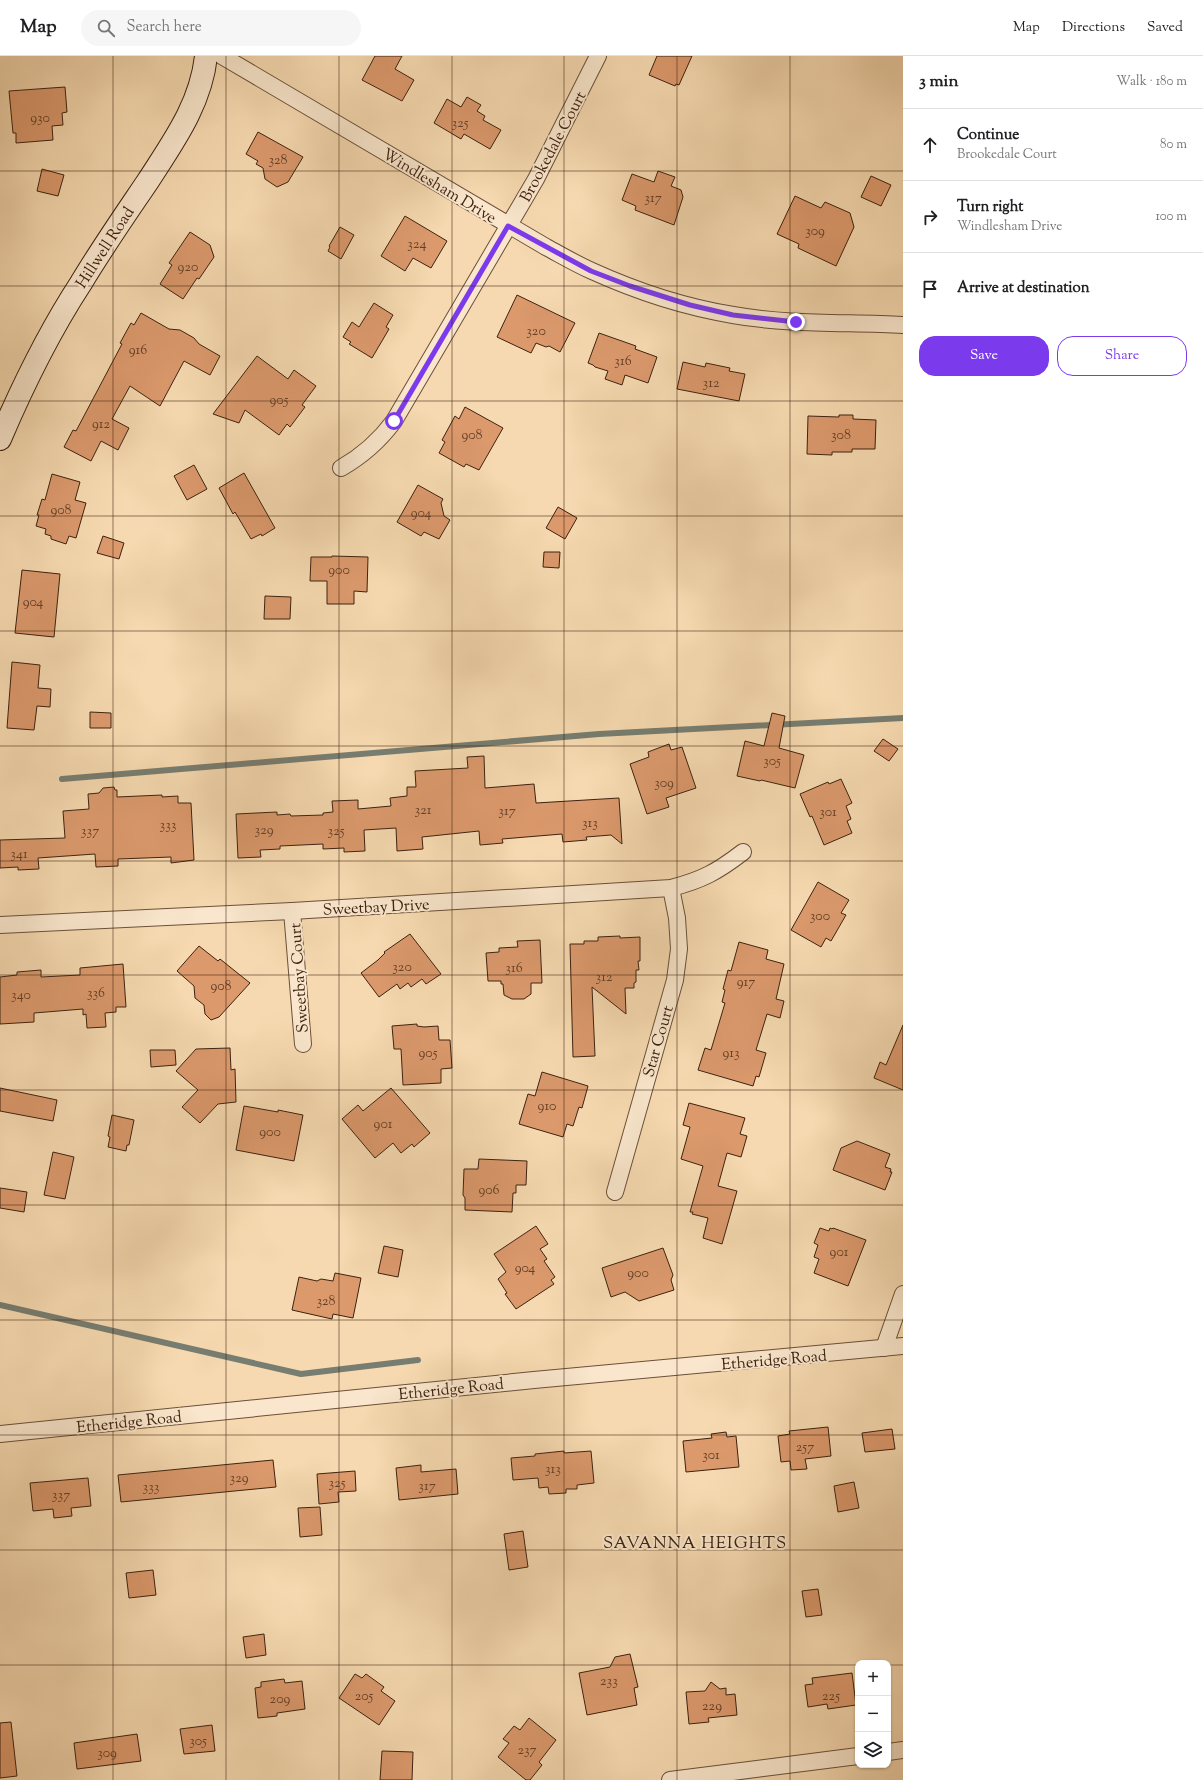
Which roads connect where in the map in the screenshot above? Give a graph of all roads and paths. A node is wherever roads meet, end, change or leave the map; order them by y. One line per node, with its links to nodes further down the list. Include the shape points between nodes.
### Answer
1 (206, 56): 6 (street, Hillwell Road, via 202,81 177,137 80,283)
2 (222, 56): 4 (street, Windlesham Drive)
3 (598, 56): 4 (street, Brookedale Court, via 536,179)
4 (508, 226): 5 (street, Windlesham Drive, via 591,271 690,305 762,319); 7 (street, Brookedale Court, via 394,421 374,444)
5 (903, 325)
6 (3, 426)
7 (341, 468)
8 (743, 852): 9 (street, Sweetbay Drive, via 721,869 697,881)
9 (671, 888): 10 (street, Sweetbay Drive); 13 (street, Star Court, via 677,918 679,949 675,980)
10 (292, 911): 11 (street, Sweetbay Drive); 12 (street, Sweetbay Court)
11 (0, 925)
12 (303, 1044)
13 (615, 1192)
14 (903, 1294): 16 (street)
15 (903, 1346): 16 (street, Etheridge Road)
16 (884, 1348): 17 (street, Etheridge Road, via 534,1380)
17 (0, 1434)
18 (903, 1750): 19 (street)
19 (891, 1752)
20 (855, 1756): 21 (street)
21 (670, 1780)

